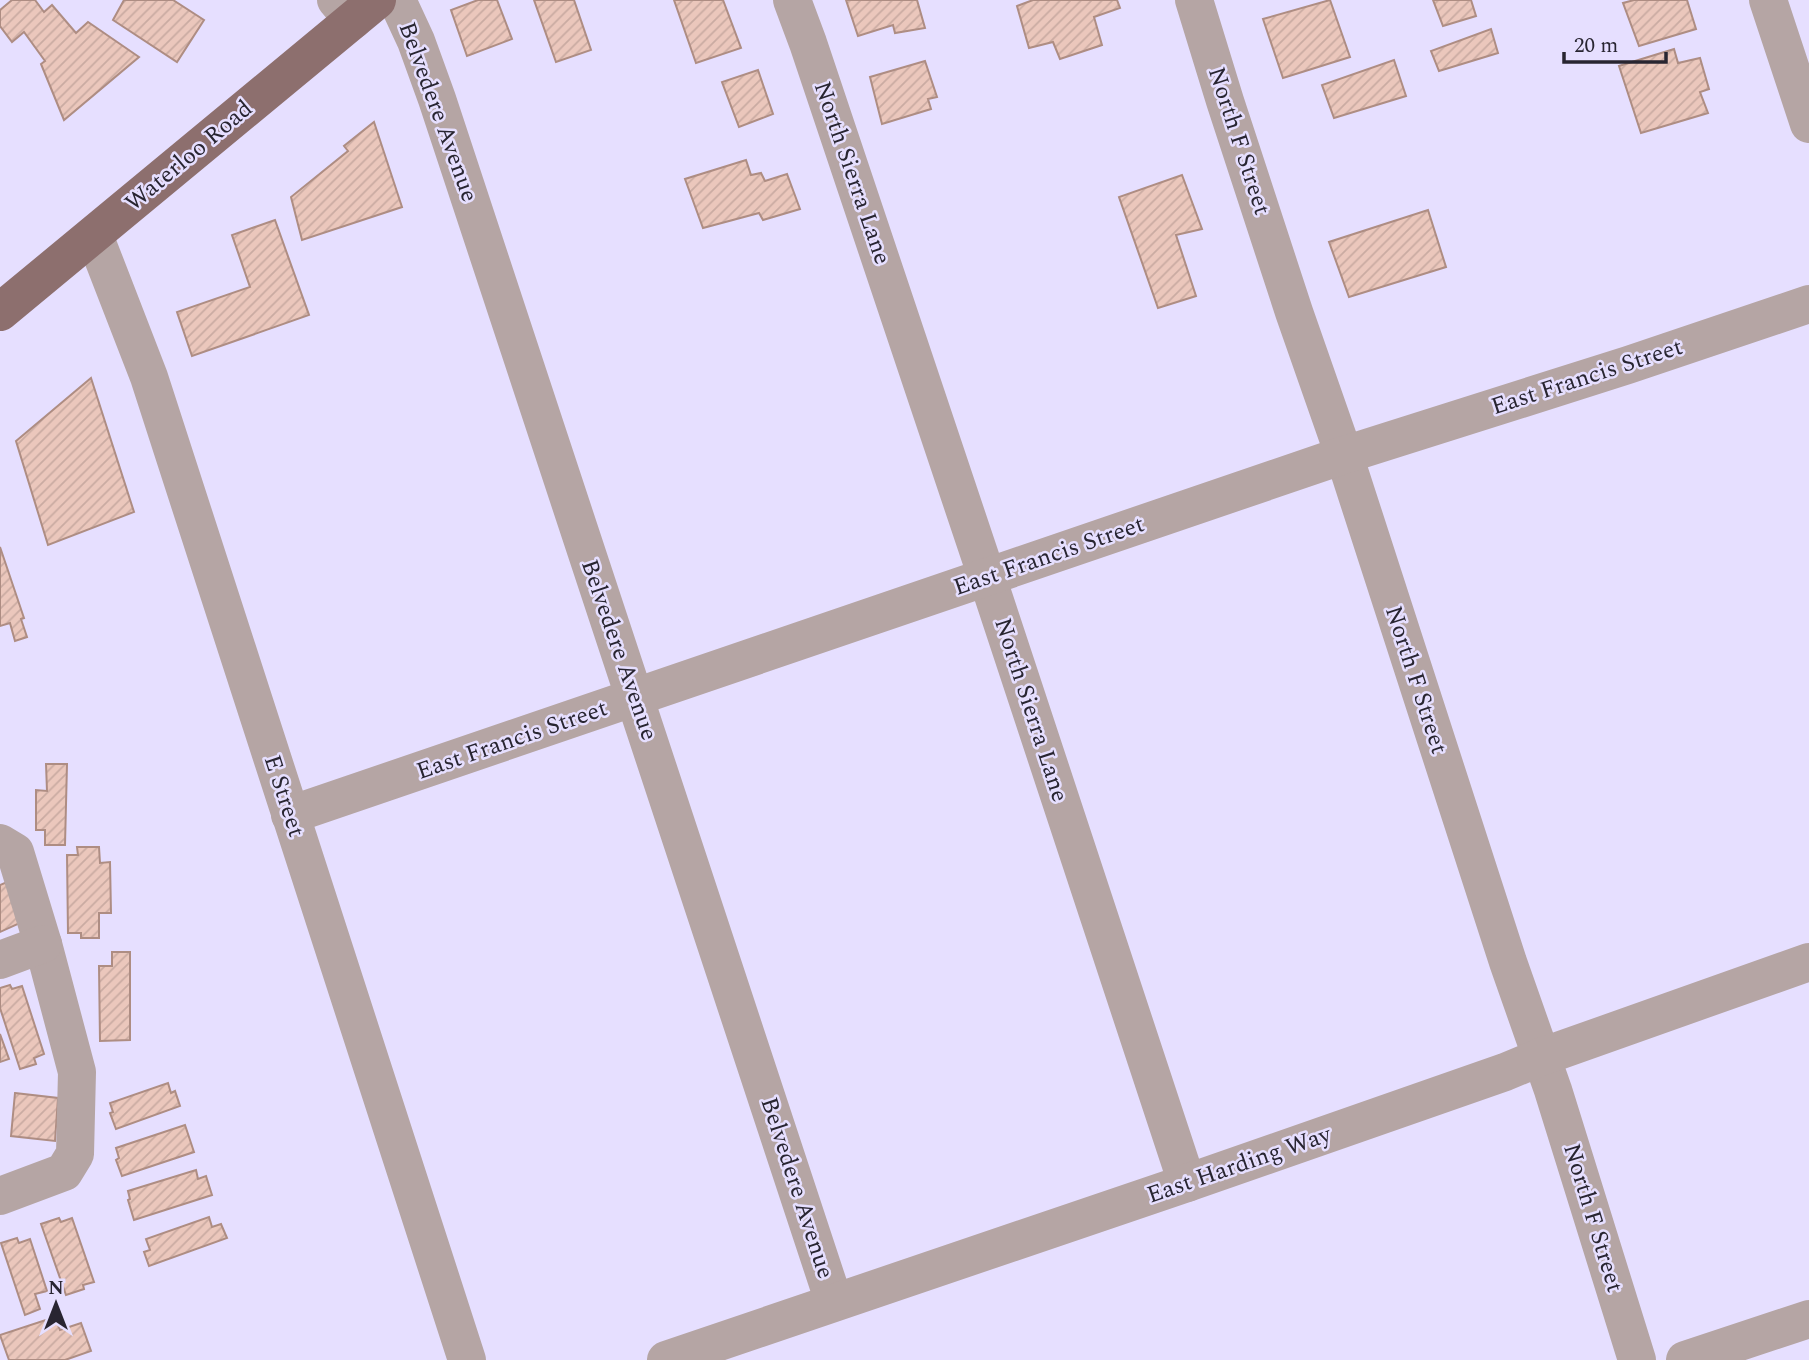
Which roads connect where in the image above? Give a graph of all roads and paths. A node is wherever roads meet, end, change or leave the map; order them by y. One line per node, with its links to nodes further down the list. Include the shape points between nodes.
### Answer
1 (397, 0): 12 (street, Belvedere Avenue, via 437,99)
2 (792, 0): 11 (street, North Sierra Lane)
3 (1194, 0): 10 (street, North F Street)
4 (1768, 0): 6 (street)
5 (355, 7): 7 (main road, Waterloo Road)
6 (1809, 124)
7 (94, 235): 9 (main road, Waterloo Road); 13 (street, E Street, via 149,377)
8 (1809, 304): 10 (street, East Francis Street)
9 (0, 312)
10 (1344, 455): 11 (street, East Francis Street); 18 (street, North F Street)
11 (988, 577): 12 (street, East Francis Street); 19 (street, North Sierra Lane)
12 (634, 698): 13 (street, East Francis Street); 21 (street, Belvedere Avenue)
13 (290, 815): 23 (street, E Street)
14 (0, 843): 15 (street, via 15,852)
15 (43, 944): 16 (street); 20 (street, via 77,1072 75,1154 64,1172)
16 (0, 960)
17 (1809, 962): 18 (street, East Harding Way)
18 (1541, 1057): 19 (street, East Harding Way); 25 (street, North F Street)
19 (1187, 1183): 21 (street, East Harding Way)
20 (0, 1196)
21 (834, 1302): 24 (street, East Harding Way)
22 (1809, 1319): 26 (street)
23 (467, 1360)
24 (666, 1360)
25 (1637, 1360)
26 (1685, 1360)

